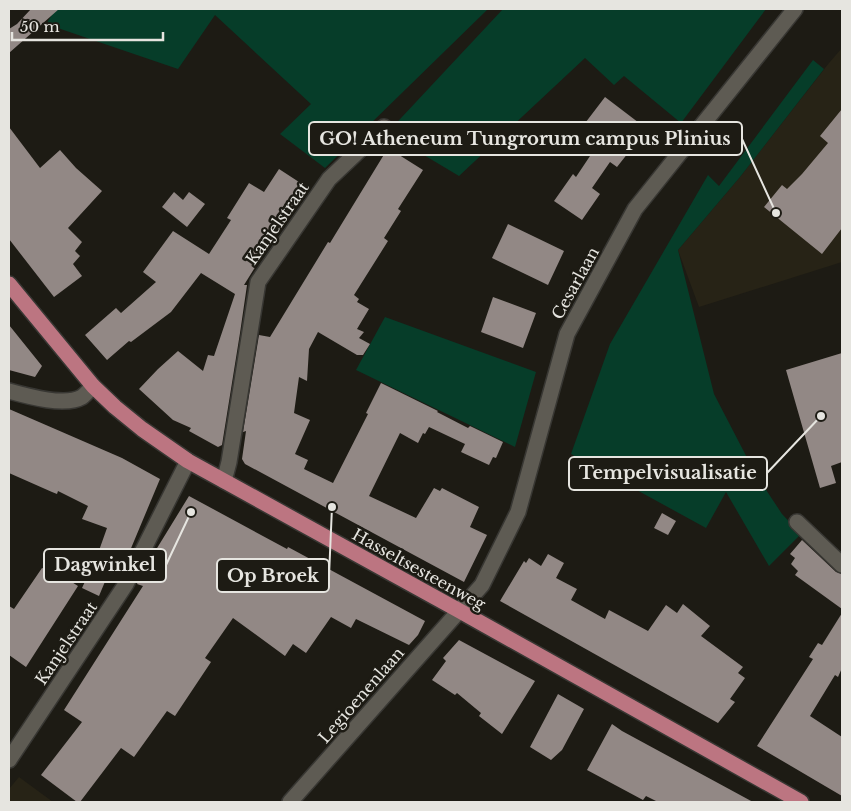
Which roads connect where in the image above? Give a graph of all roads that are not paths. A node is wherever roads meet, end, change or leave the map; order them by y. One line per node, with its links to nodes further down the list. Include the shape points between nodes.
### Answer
1 (795, 9): 10 (street, Cesarlaan, via 635,209 566,334 518,512 482,585)
2 (384, 127): 7 (street, Kanjelstraat, via 329,179 258,282)
3 (9, 284): 4 (main road, Hasseltsesteenweg)
4 (94, 386): 5 (street, via 81,398 66,400 42,400); 6 (main road, Hasseltsesteenweg, via 142,429)
5 (9, 391)
6 (188, 461): 7 (main road, Hasseltsesteenweg); 11 (street, Kanjelstraat, via 126,584)
7 (224, 481): 10 (main road, Hasseltsesteenweg)
8 (797, 522): 9 (street)
9 (842, 565)
10 (458, 610): 12 (street, Legioenenlaan); 13 (main road, Hasseltsesteenweg)
11 (9, 760)
12 (290, 802)
13 (801, 802)

